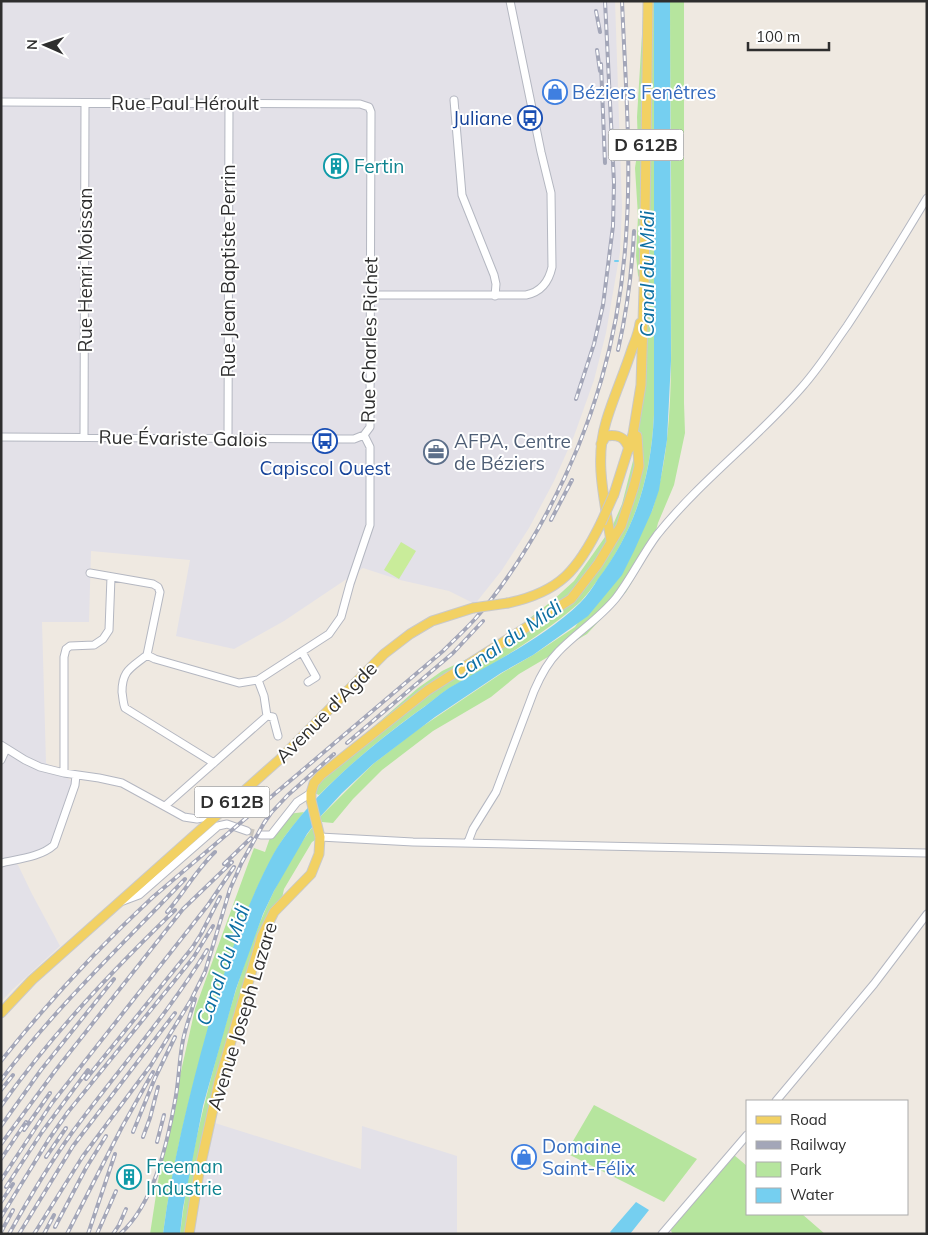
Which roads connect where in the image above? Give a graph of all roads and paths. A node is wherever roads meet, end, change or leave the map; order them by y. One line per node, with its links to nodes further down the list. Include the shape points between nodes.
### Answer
1 (510, 1): 11 (street, via 551,193 552,267 546,282 532,294)
2 (648, 1): 9 (main road, D 612B)
3 (454, 100): 11 (street, via 462,195 494,275)
4 (1, 102): 5 (street, Rue Paul Héroult)
5 (85, 103): 6 (street, Rue Paul Héroult); 15 (street, Rue Henri Moissan)
6 (228, 103): 7 (street, Rue Paul Héroult, via 360,104); 16 (street, Rue Jean Baptiste Perrin)
7 (369, 107): 10 (street, Rue Charles Richet)
8 (927, 198): 39 (street, via 877,281 802,388 656,536 616,598 550,661 540,676 496,792)
9 (644, 290): 12 (main road, D 612B, via 641,385); 17 (main road, via 639,329)
10 (370, 295): 11 (street); 13 (street, Rue Charles Richet, via 370,427)
11 (495, 296)
12 (633, 434): 18 (main road, Avenue d'Agde / D 612B); 19 (main road, via 638,436 639,466 621,526)
13 (364, 435): 16 (street, Rue Évariste Galois, via 354,439); 22 (street, Rue Charles Richet, via 370,447 370,525 342,617 329,634)
14 (1, 437): 15 (street, Rue Évariste Galois)
15 (84, 437): 16 (street, Rue Évariste Galois)
16 (228, 438)
17 (601, 444): 18 (main road, via 606,436 614,435 622,438); 19 (main road, via 602,483)
18 (629, 449): 35 (main road, Avenue d'Agde / D 612B, bridge, via 614,494 589,547 561,582 537,595 473,608 432,621 410,634 384,654 280,759)
19 (611, 541): 33 (main road, via 571,599 428,690 321,775 314,783)
20 (90, 573): 21 (street)
21 (111, 577): 23 (street, via 158,587 160,592); 31 (street, via 109,630 94,645 70,646 64,657)
22 (302, 652): 24 (street, Rue Charles Richet); 25 (street, via 316,678)
23 (147, 655): 24 (street, via 239,682); 30 (street, via 125,673 122,681 125,708)
24 (258, 680): 26 (street)
25 (308, 682)
26 (267, 716): 27 (street, via 273,717); 30 (street)
27 (278, 736)
28 (4, 747): 29 (street); 31 (street, via 40,767)
29 (1, 760)
30 (214, 764): 34 (street)
31 (64, 773): 32 (street)
32 (76, 775): 34 (street, via 122,783); 41 (street, via 76,785 54,845 40,853)
33 (311, 796): 37 (main road, Avenue Joseph Lazare); 38 (street, via 297,802 271,835)
34 (165, 806): 35 (street, via 197,819)
35 (220, 814): 42 (main road, Avenue d'Agde / D 612B)
36 (247, 831): 42 (street, via 227,824 218,826 139,895)
37 (319, 834): 39 (street, via 413,842); 48 (main road, Avenue Joseph Lazare, via 319,854 311,874 274,912 262,936 219,1082)
38 (261, 835)
39 (468, 842): 40 (street)
40 (927, 853)
41 (1, 863)
42 (120, 902): 44 (main road, Avenue d'Agde / D 612B, via 32,980)
43 (927, 914): 45 (street, via 874,984)
44 (1, 1013)
45 (777, 1100)
46 (746, 1136): 47 (street)
47 (664, 1233)
48 (189, 1234)

